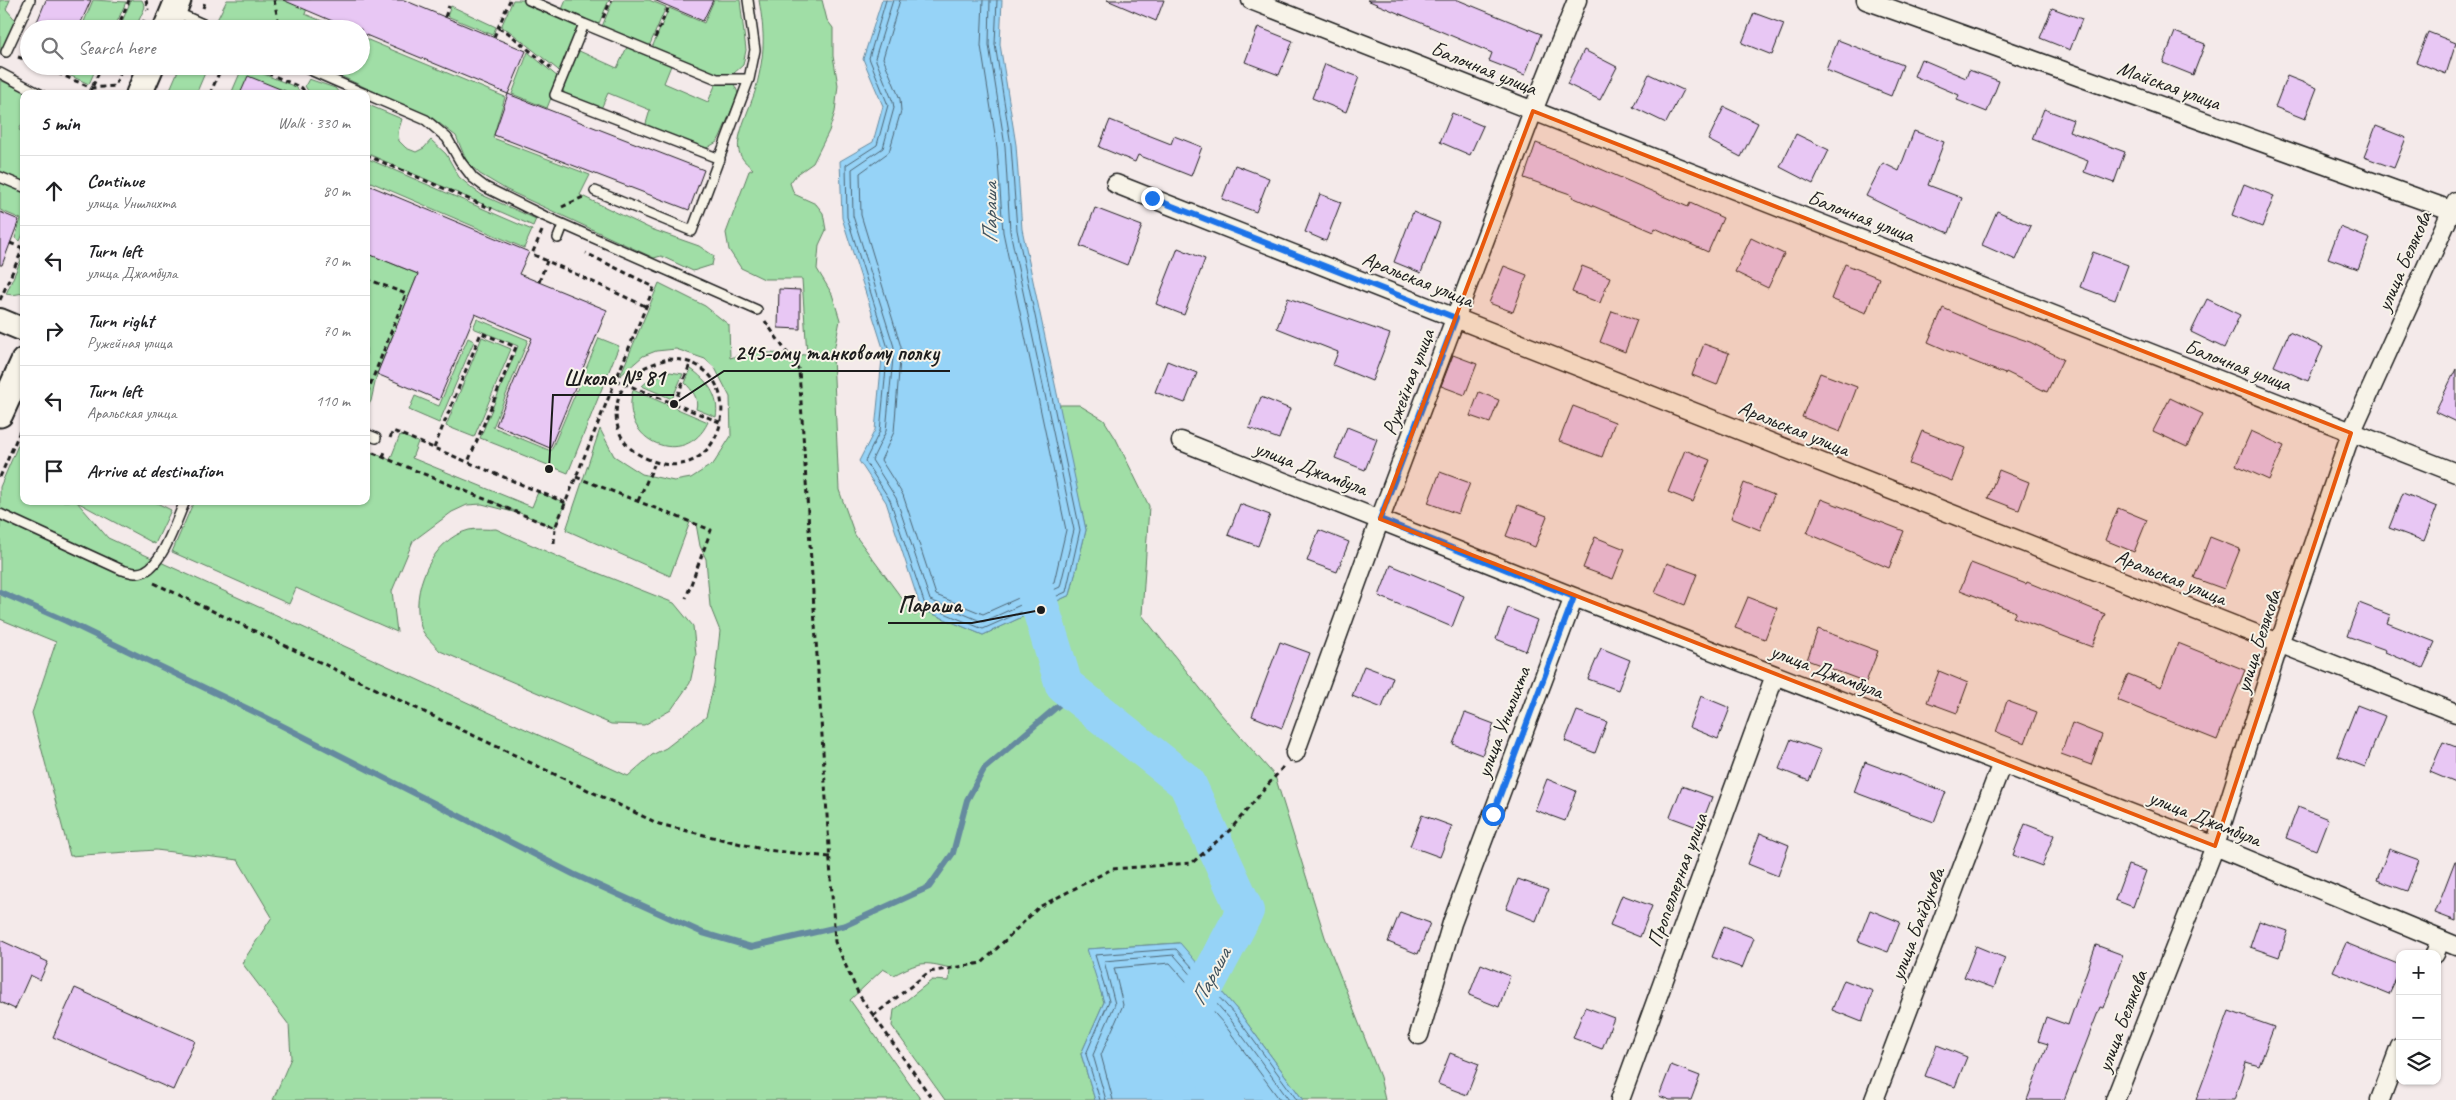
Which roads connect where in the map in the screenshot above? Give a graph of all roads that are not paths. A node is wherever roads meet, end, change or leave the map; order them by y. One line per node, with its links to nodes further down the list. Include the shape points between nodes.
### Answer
1 (30, 0): 8 (lane)
2 (528, 0): 11 (lane)
3 (748, 0): 16 (lane, via 755,50)
4 (1251, 0): 21 (street, Балочная улица)
5 (1578, 0): 21 (street, Ружейная улица)
6 (1866, 0): 27 (street, Майская улица)
7 (173, 13): 9 (lane)
8 (21, 20)
9 (191, 20)
10 (20, 22): 12 (lane)
11 (584, 24): 16 (lane, via 717,79); 22 (lane, via 555,95)
12 (6, 52)
13 (1, 74): 17 (lane)
14 (147, 75): 18 (main road)
15 (321, 75): 19 (lane)
16 (749, 79): 22 (lane)
17 (32, 90)
18 (141, 90)
19 (355, 90)
20 (370, 96): 28 (lane, via 426,120 447,138 473,178 485,187)
21 (1533, 111): 31 (street, Ружейная улица); 36 (street, Балочная улица)
22 (720, 159): 26 (lane, via 692,231)
23 (0, 177): 25 (lane)
24 (1116, 184): 31 (street, Аральская улица)
25 (20, 185)
26 (595, 192)
27 (2454, 208): 36 (street, улица Белякова)
28 (563, 225): 29 (lane); 30 (lane)
29 (558, 238)
30 (757, 310)
31 (1456, 318): 43 (street, Ружейная улица); 45 (street, Аральская улица)
32 (0, 320): 33 (street)
33 (20, 328)
34 (20, 370): 35 (main road)
35 (0, 414)
36 (2351, 434): 40 (street, Балочная улица); 45 (street, улица Белякова)
37 (370, 436): 38 (lane)
38 (376, 438)
39 (1181, 441): 43 (street, улица Джамбула)
40 (2456, 473)
41 (182, 505): 42 (lane, via 152,567 136,574)
42 (0, 514)
43 (1380, 519): 44 (street, улица Джамбула); 48 (street, Ружейная улица)
44 (1574, 597): 46 (street, улица Джамбула); 52 (street, улица Уншлихта, via 1452,923)
45 (2279, 644): 47 (street, Аральская улица); 50 (street, улица Белякова)
46 (1775, 675): 49 (street, улица Джамбула); 54 (street, Пропеллерная улица)
47 (2456, 713)
48 (1295, 753)
49 (2002, 763): 50 (street, улица Джамбула); 55 (street, улица Байдукова)
50 (2216, 846): 51 (street, улица Джамбула); 56 (street, улица Белякова)
51 (2444, 947)
52 (1420, 1035)
53 (2396, 1058): 57 (street)
54 (1620, 1100)
55 (1874, 1100)
56 (2115, 1100)
57 (2380, 1100)

